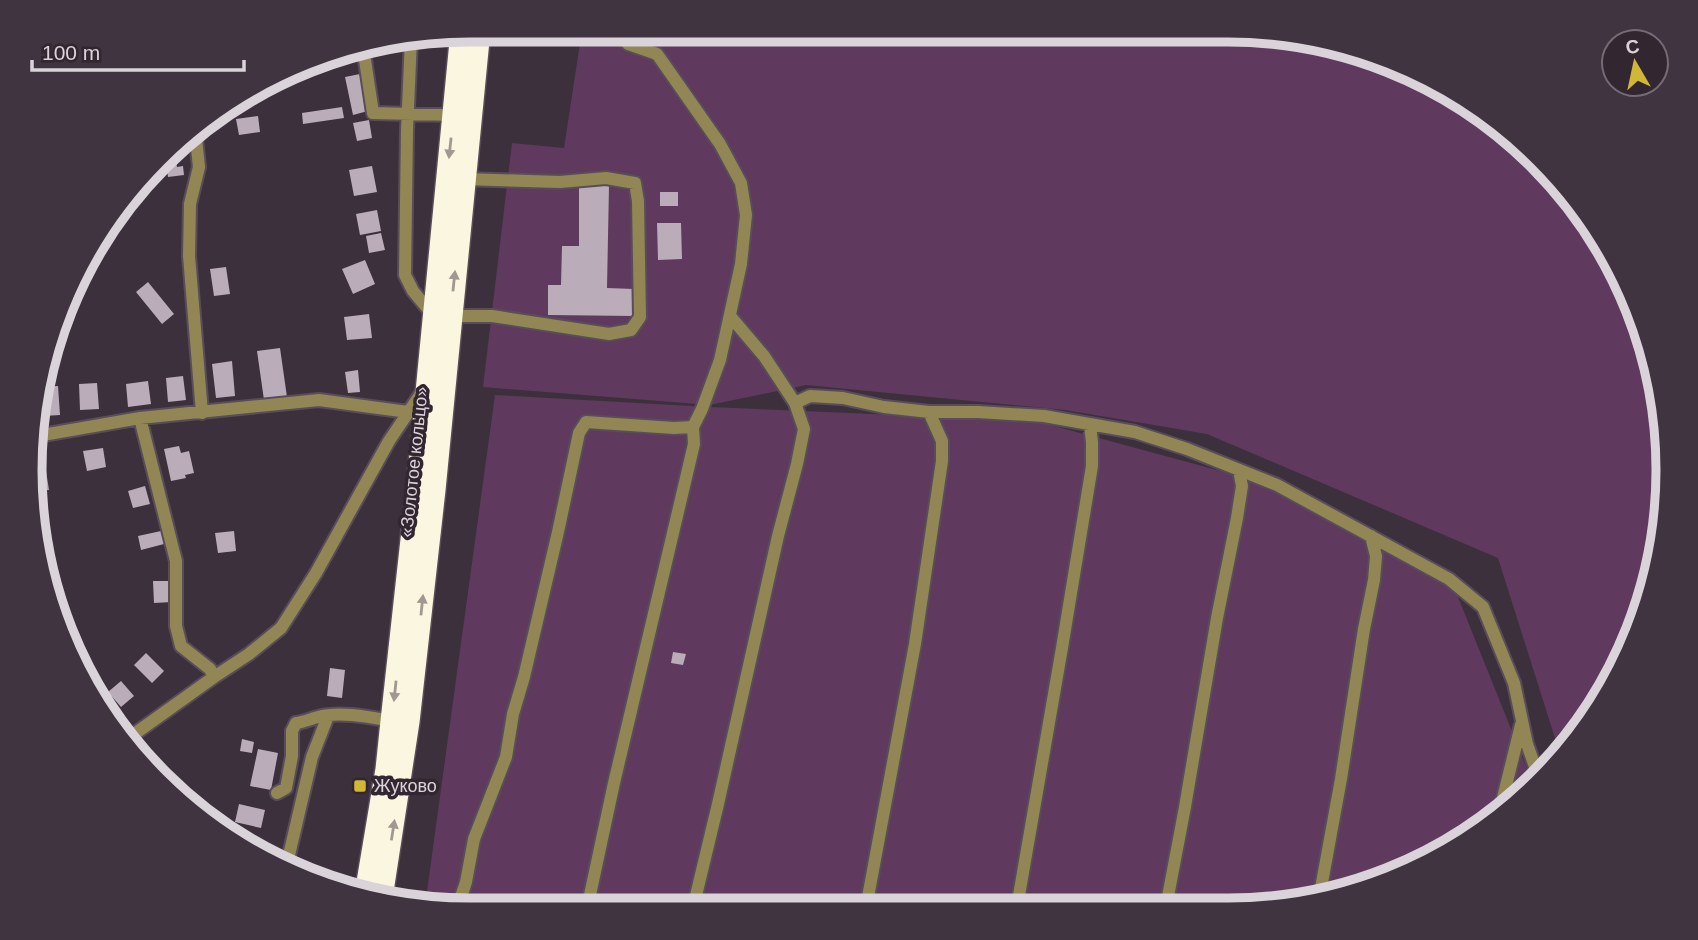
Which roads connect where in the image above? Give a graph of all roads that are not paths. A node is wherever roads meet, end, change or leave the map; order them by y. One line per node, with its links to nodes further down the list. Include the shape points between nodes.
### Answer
1 (460, 42): 7 (highway, «Золотое кольцо»)
2 (479, 42): 9 (highway, «Золотое кольцо»)
3 (627, 42): 11 (street, via 657,54 720,144 741,183 746,215)
4 (411, 46): 6 (street)
5 (364, 56): 6 (street, via 373,113)
6 (409, 113): 7 (street); 10 (street, via 405,275 413,291)
7 (454, 115): 10 (highway, «Золотое кольцо», one-way to 10)
8 (196, 141): 17 (street, via 199,167 190,204 189,256)
9 (464, 179): 10 (highway, «Золотое кольцо», one-way to 9); 10 (street, via 560,182 606,178 635,183 640,317 631,330 609,334 492,316)
10 (442, 316): 12 (highway, «Золотое кольцо»); 13 (highway, «Золотое кольцо»)
11 (730, 316): 14 (street); 20 (street, via 720,360)
12 (446, 366): 13 (street); 35 (highway, «Золотое кольцо», one-way to 12, via 409,722)
13 (428, 383): 15 (street); 26 (highway, «Золотое кольцо», one-way to 26)
14 (795, 403): 16 (street, via 810,396 843,398); 38 (street, via 804,429 797,464)
15 (408, 412): 17 (street, via 319,400); 24 (street, via 281,628)
16 (929, 412): 19 (street, via 1044,416); 39 (street, via 942,441 942,461 915,644)
17 (202, 413): 18 (street)
18 (140, 418): 21 (street); 24 (street, via 176,561 176,626 181,646)
19 (1090, 426): 22 (street, via 1135,432); 40 (street, via 1091,466)
20 (693, 427): 36 (street, via 586,422 579,433 506,757 474,839); 37 (street, via 694,444)
21 (44, 435)
22 (1239, 470): 23 (street, via 1278,485); 41 (street, via 1237,517)
23 (1371, 537): 27 (street, via 1449,579 1483,607 1514,683); 34 (street, via 1376,556 1374,580)
24 (215, 677): 28 (street)
25 (328, 716): 26 (street); 30 (street, via 296,723 286,788); 32 (street, via 312,757)
26 (391, 720): 33 (highway, «Золотое кольцо»)
27 (1522, 722): 29 (street); 31 (street)
28 (133, 735)
29 (1535, 768)
30 (277, 793)
31 (1503, 798)
32 (289, 857)
33 (367, 885)
34 (1321, 887)
35 (383, 889)
36 (461, 898)
37 (589, 898)
38 (695, 898)
39 (868, 898)
40 (1019, 898)
41 (1168, 898)

